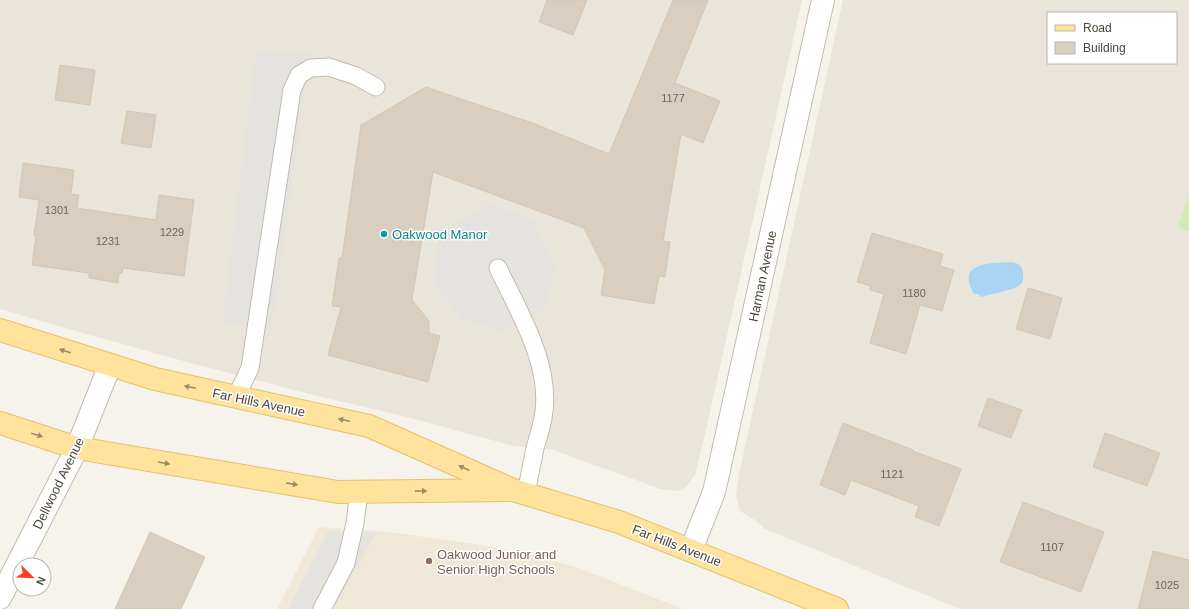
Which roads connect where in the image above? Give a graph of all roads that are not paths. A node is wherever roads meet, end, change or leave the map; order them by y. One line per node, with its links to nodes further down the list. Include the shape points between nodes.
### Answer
1 (823, 0): 11 (street, Harman Avenue, via 714,492)
2 (376, 88): 6 (lane, via 356,76 329,66 311,68 299,75 292,90 250,368)
3 (498, 268): 10 (lane, via 533,344 542,371 545,392 544,417)
4 (0, 330): 5 (main road, Far Hills Avenue, one-way to 4)
5 (110, 365): 6 (main road, Far Hills Avenue, one-way to 5, via 155,379); 8 (street, Dellwood Avenue)
6 (236, 397): 10 (main road, Far Hills Avenue, one-way to 6, via 369,426)
7 (0, 423): 8 (main road, Far Hills Avenue, one-way to 8)
8 (77, 448): 9 (main road, Far Hills Avenue, one-way to 9, via 338,492); 12 (street, Dellwood Avenue)
9 (359, 491): 10 (main road, Far Hills Avenue, one-way to 10); 13 (lane, via 346,564)
10 (520, 491): 11 (main road, Far Hills Avenue, via 619,522)
11 (691, 550): 14 (main road, Far Hills Avenue)
12 (0, 598)
13 (322, 609)
14 (837, 609)

